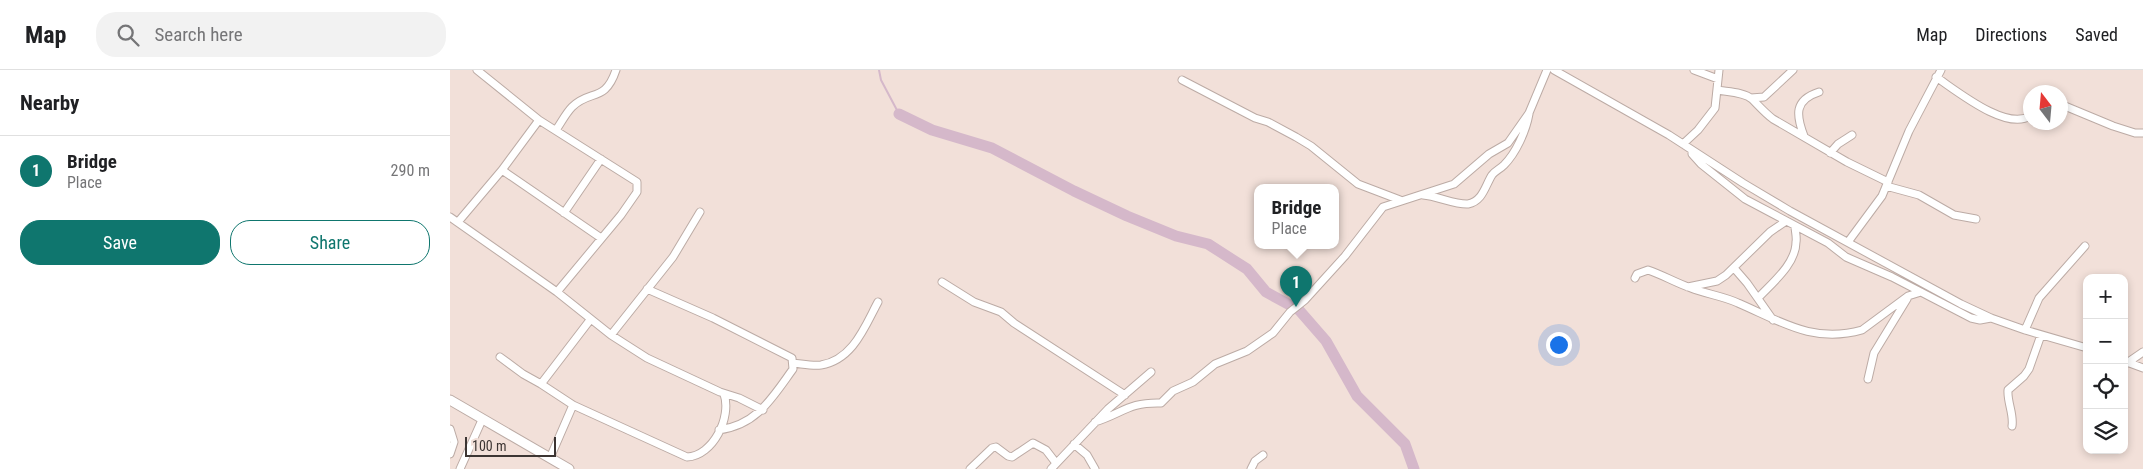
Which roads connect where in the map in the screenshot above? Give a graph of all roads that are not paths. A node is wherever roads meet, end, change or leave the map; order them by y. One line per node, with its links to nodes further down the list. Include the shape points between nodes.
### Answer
1 (477, 70): 18 (street)
2 (616, 70): 19 (street, via 612,84 598,95 578,102)
3 (1547, 70): 16 (street)
4 (1554, 70): 23 (street)
5 (1694, 70): 10 (street)
6 (1720, 70): 10 (street)
7 (1793, 70): 14 (street, via 1764,97)
8 (1940, 70): 9 (street)
9 (1936, 77): 17 (street, via 1995,115); 28 (street)
10 (1718, 79): 12 (street)
11 (1182, 80): 30 (street, via 1296,136 1358,184)
12 (1717, 90): 14 (street); 23 (street, via 1712,112)
13 (1819, 92): 22 (street, via 1799,107 1798,119)
14 (1751, 98): 22 (street, via 1763,112)
15 (2068, 107): 20 (street, via 2113,126)
16 (1529, 113): 29 (street, via 1508,143 1489,154 1463,177 1448,186); 29 (street, via 1527,129 1515,151 1492,175 1475,202 1461,204)
17 (2023, 119)
18 (539, 120): 19 (street); 27 (street)
19 (556, 130): 26 (street)
20 (2143, 133)
21 (1852, 135): 25 (street)
22 (1804, 136): 25 (street)
23 (1683, 144): 24 (street)
24 (1692, 150): 35 (street, via 1701,164 1740,195); 39 (street, via 1742,183)
25 (1830, 153): 28 (street)
26 (601, 159): 31 (street); 38 (street, via 637,182 638,187 621,215)
27 (502, 170): 31 (street); 36 (street)
28 (1887, 184): 34 (street, via 1919,195 1954,215); 39 (street, via 1876,206)
29 (1418, 195): 30 (street)
30 (1400, 200): 74 (street, via 1383,207 1305,300 1258,344 1215,364 1193,382 1173,391 1165,401 1128,406)
31 (564, 212): 38 (street)
32 (700, 212): 46 (street)
33 (450, 217): 36 (street)
34 (1976, 219)
35 (1786, 221): 37 (street); 41 (street, via 1770,232)
36 (458, 222): 47 (street)
37 (1795, 226): 45 (street, via 1828,243 1846,257); 50 (street, via 1797,243 1793,257)
38 (601, 238): 47 (street)
39 (1848, 242): 52 (street)
40 (2085, 246): 55 (street, via 2039,298)
41 (1734, 268): 44 (street, via 1717,281); 50 (street)
42 (1635, 278): 44 (street, via 1648,270)
43 (942, 282): 69 (street, via 974,302 1001,312)
44 (1688, 287): 54 (street, via 1738,303)
45 (1912, 287): 48 (street); 49 (street)
46 (647, 289): 57 (street); 62 (street, via 786,354)
47 (557, 292): 53 (street)
48 (1921, 292): 49 (street); 52 (street, via 1971,318)
49 (1908, 296): 54 (street, via 1862,330 1854,332 1792,329); 66 (street, via 1874,353)
50 (1758, 298): 54 (street)
51 (878, 302): 62 (street, via 858,340 847,352 823,365)
52 (1991, 318): 55 (street)
53 (590, 320): 57 (street); 67 (street)
54 (1773, 320)
55 (2024, 330): 56 (street)
56 (2041, 334): 58 (street); 75 (street, via 2029,368 2008,390)
57 (612, 335): 68 (street, via 647,358)
58 (2083, 347)
59 (2143, 352): 61 (street)
60 (500, 356): 67 (street)
61 (2128, 361)
62 (794, 363): 72 (street)
63 (2128, 363): 64 (street)
64 (2143, 368)
65 (1151, 372): 69 (street)
66 (1868, 379)
67 (541, 384): 71 (street)
68 (724, 394): 72 (street); 77 (street, via 727,402)
69 (1125, 395): 74 (street)
70 (450, 400): 73 (main road)
71 (573, 404): 77 (street, via 686,457 701,454); 81 (street)
72 (763, 410): 77 (street, via 739,425)
73 (482, 420): 81 (main road); 83 (street)
74 (1095, 422): 78 (street)
75 (2012, 426)
76 (450, 429): 79 (street, via 454,442)
77 (719, 430)
78 (1074, 444): 82 (street); 86 (street, via 1087,455)
79 (450, 454)
80 (1263, 455): 87 (street)
81 (550, 458): 84 (main road)
82 (1054, 466): 85 (street, via 1046,450 1033,443 1012,456 992,448)
83 (460, 469)
84 (569, 469)
85 (970, 469)
86 (1095, 469)
87 (1251, 469)

